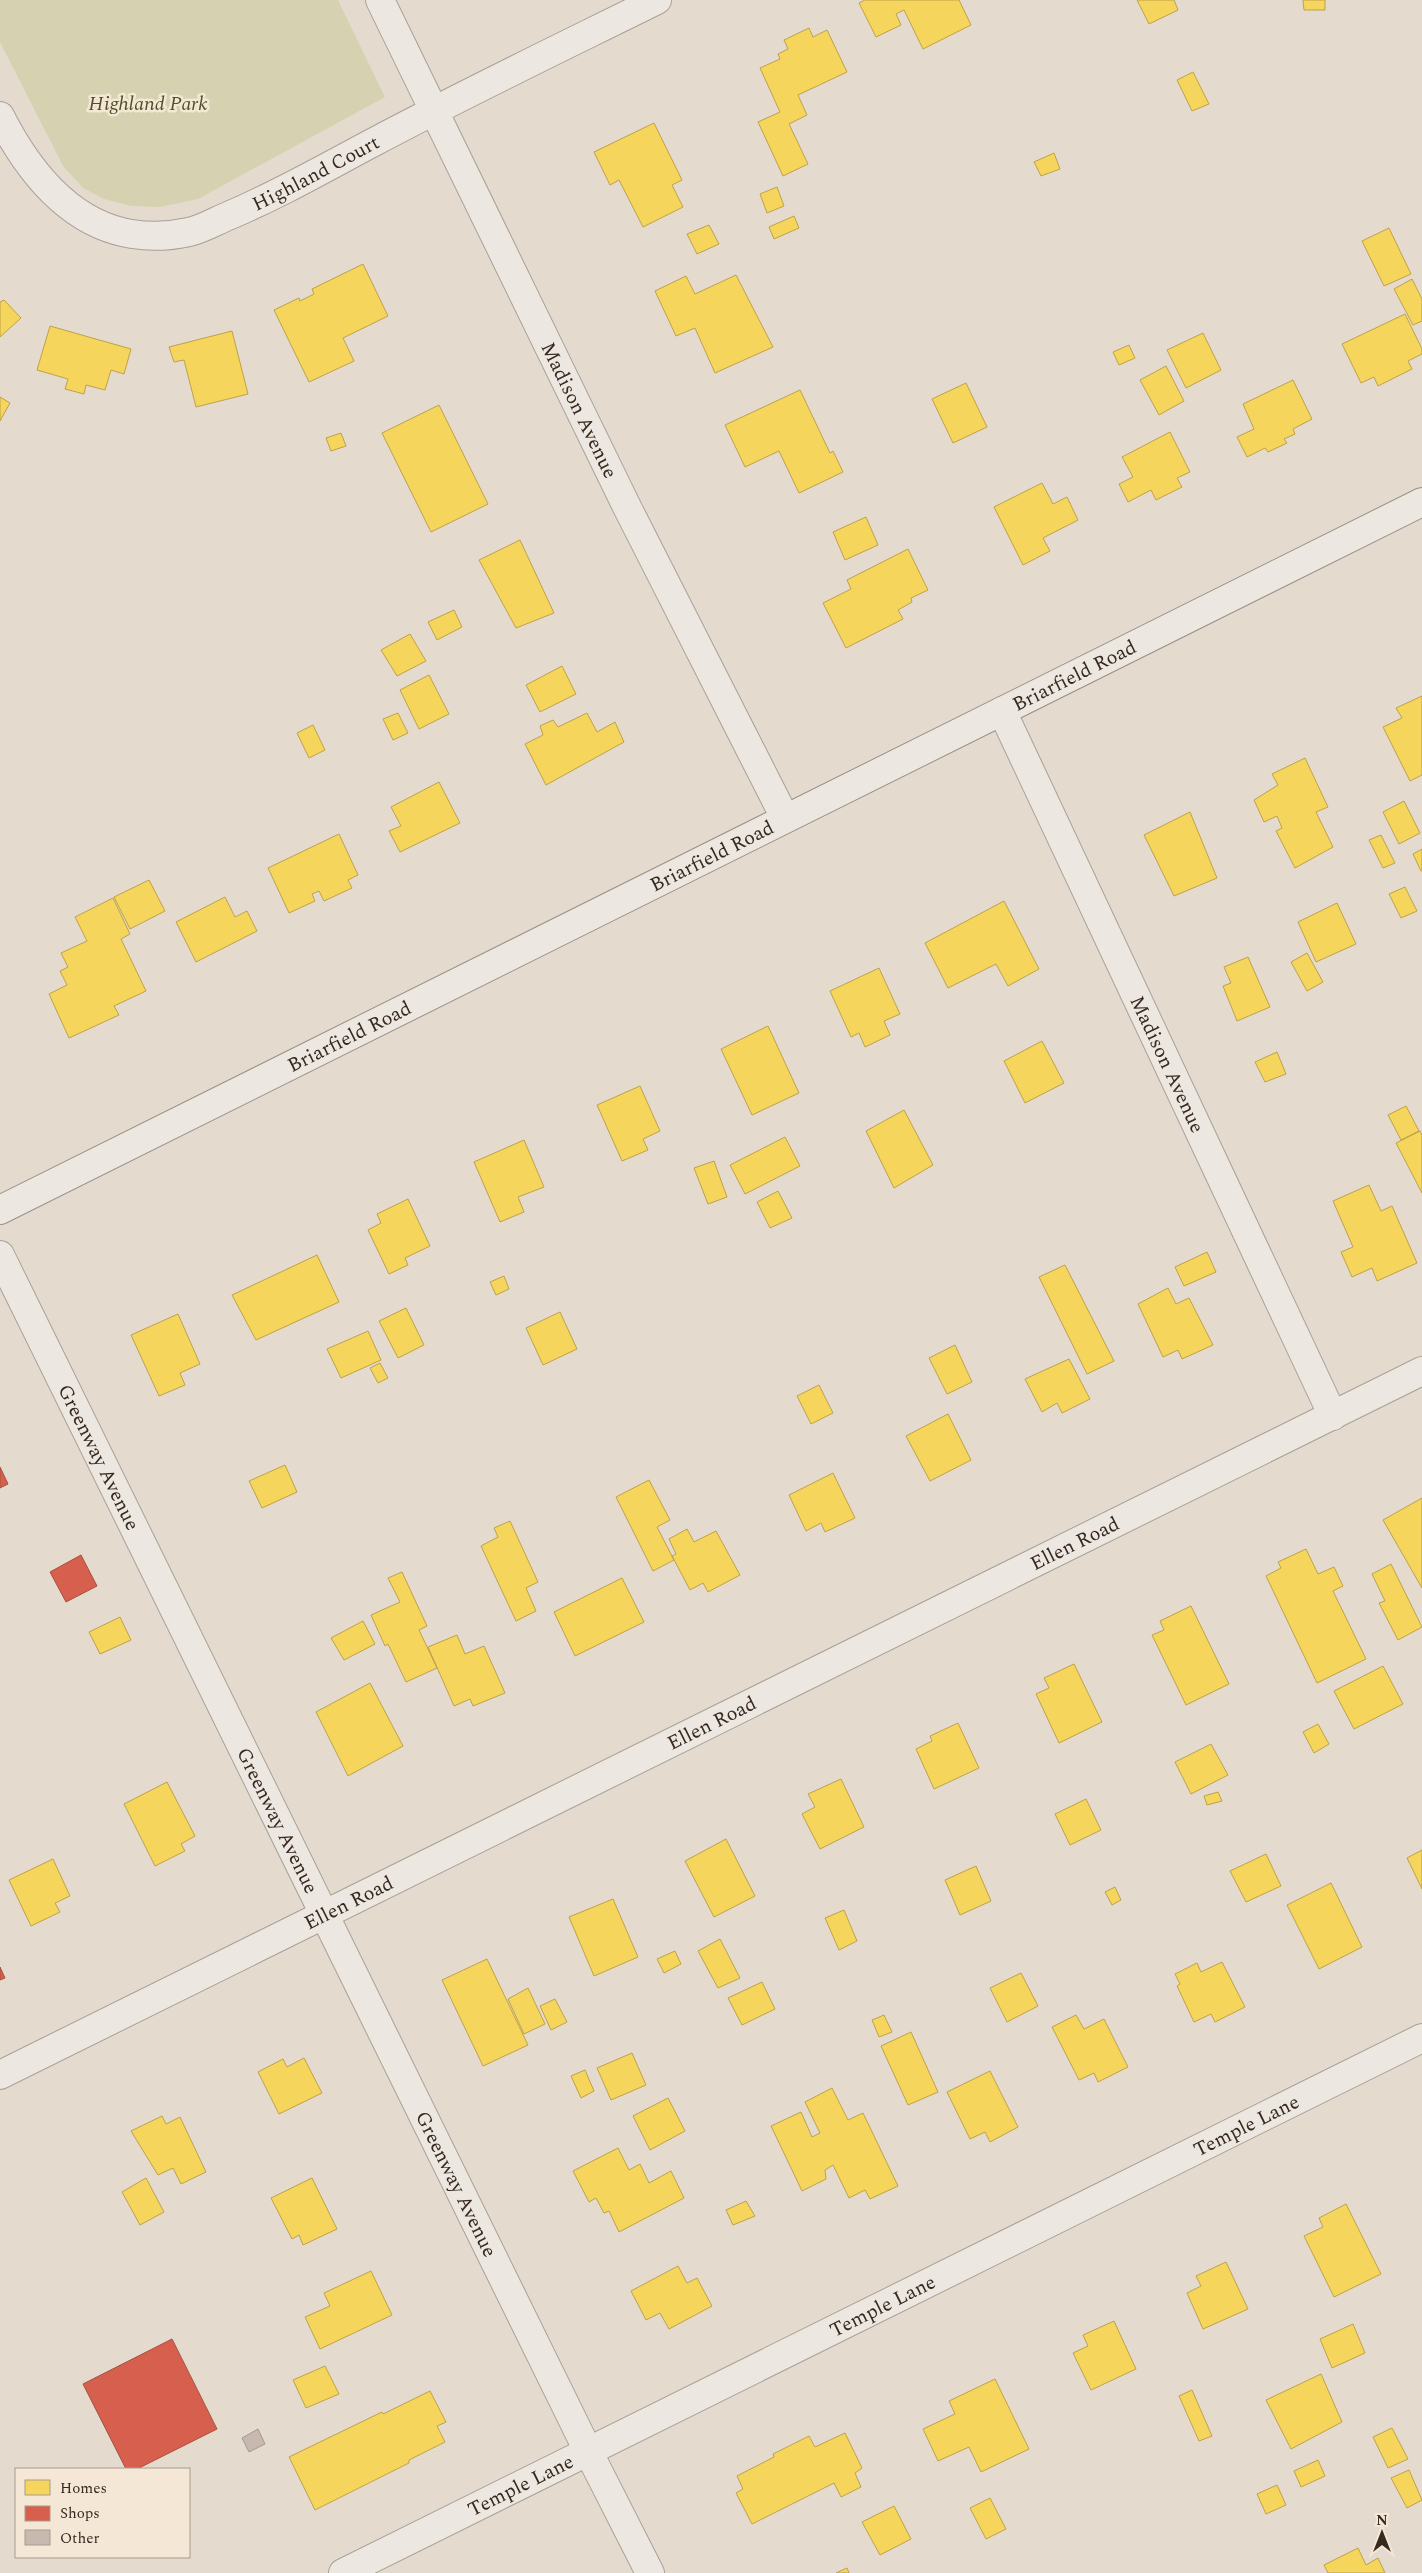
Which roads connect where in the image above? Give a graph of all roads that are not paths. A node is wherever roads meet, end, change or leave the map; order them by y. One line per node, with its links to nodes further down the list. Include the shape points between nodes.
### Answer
1 (380, 0): 3 (street, Madison Avenue)
2 (657, 0): 3 (street, Highland Court)
3 (434, 110): 4 (street, Highland Court, via 256,204 191,232 161,236 132,234 103,226 77,212 47,186 18,152); 7 (street, Madison Avenue, via 626,506)
4 (0, 116)
5 (1422, 502): 6 (street, Briarfield Road)
6 (1002, 711): 7 (street, Briarfield Road); 11 (street, Madison Avenue)
7 (786, 818): 8 (street, Briarfield Road)
8 (0, 1210)
9 (0, 1255): 12 (street, Greenway Avenue)
10 (1422, 1371): 11 (street, Ellen Road)
11 (1333, 1416): 12 (street, Ellen Road)
12 (324, 1914): 14 (street, Ellen Road); 15 (street, Greenway Avenue)
13 (1422, 2038): 15 (street, Temple Lane)
14 (0, 2075)
15 (588, 2451): 16 (street, Temple Lane); 17 (street, Greenway Avenue)
16 (343, 2573)
17 (650, 2573)

